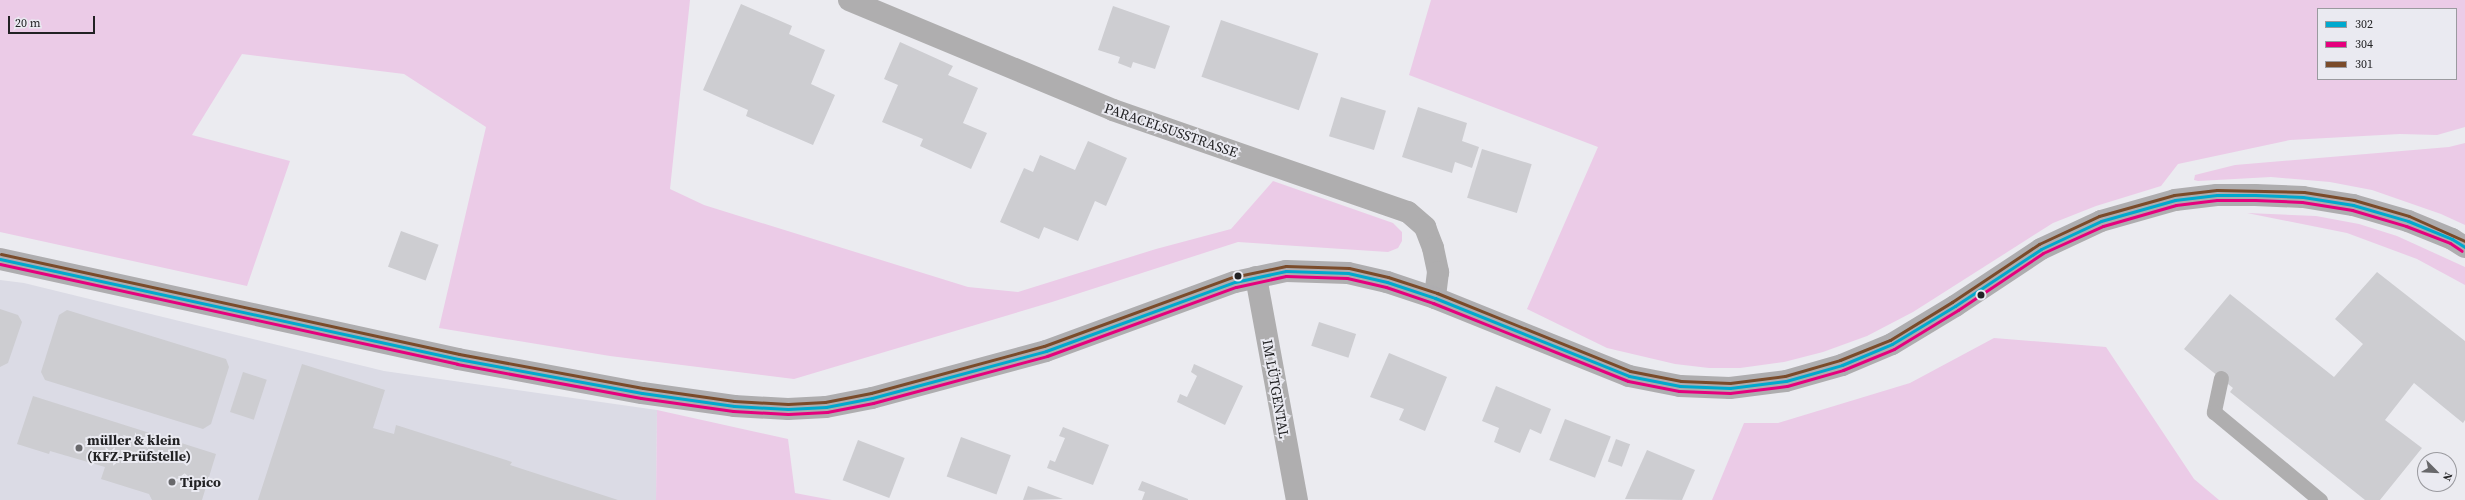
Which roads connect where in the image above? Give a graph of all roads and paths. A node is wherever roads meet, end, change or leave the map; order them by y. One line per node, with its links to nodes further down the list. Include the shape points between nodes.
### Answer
1 (849, 0): 5 (street, PARACELSUSSTRASSE, via 1112,110 1408,212 1425,227 1433,248 1438,272)
2 (2465, 247): 5 (street, via 2408,220 2353,205 2303,197 2255,195 2217,195 2175,200 2101,221 2041,249 1892,344 1842,365 1786,381 1730,388 1680,386 1629,376)
3 (0, 259): 4 (street, via 458,360 642,393 734,406 788,409 826,407 872,398 1046,351 1235,282)
4 (1256, 277): 5 (street, via 1286,271 1348,273 1387,282); 7 (street, IM LÜTGENTAL)
5 (1435, 298)
6 (2221, 378): 8 (lane, via 2214,412)
7 (1297, 500)
8 (2320, 500)

